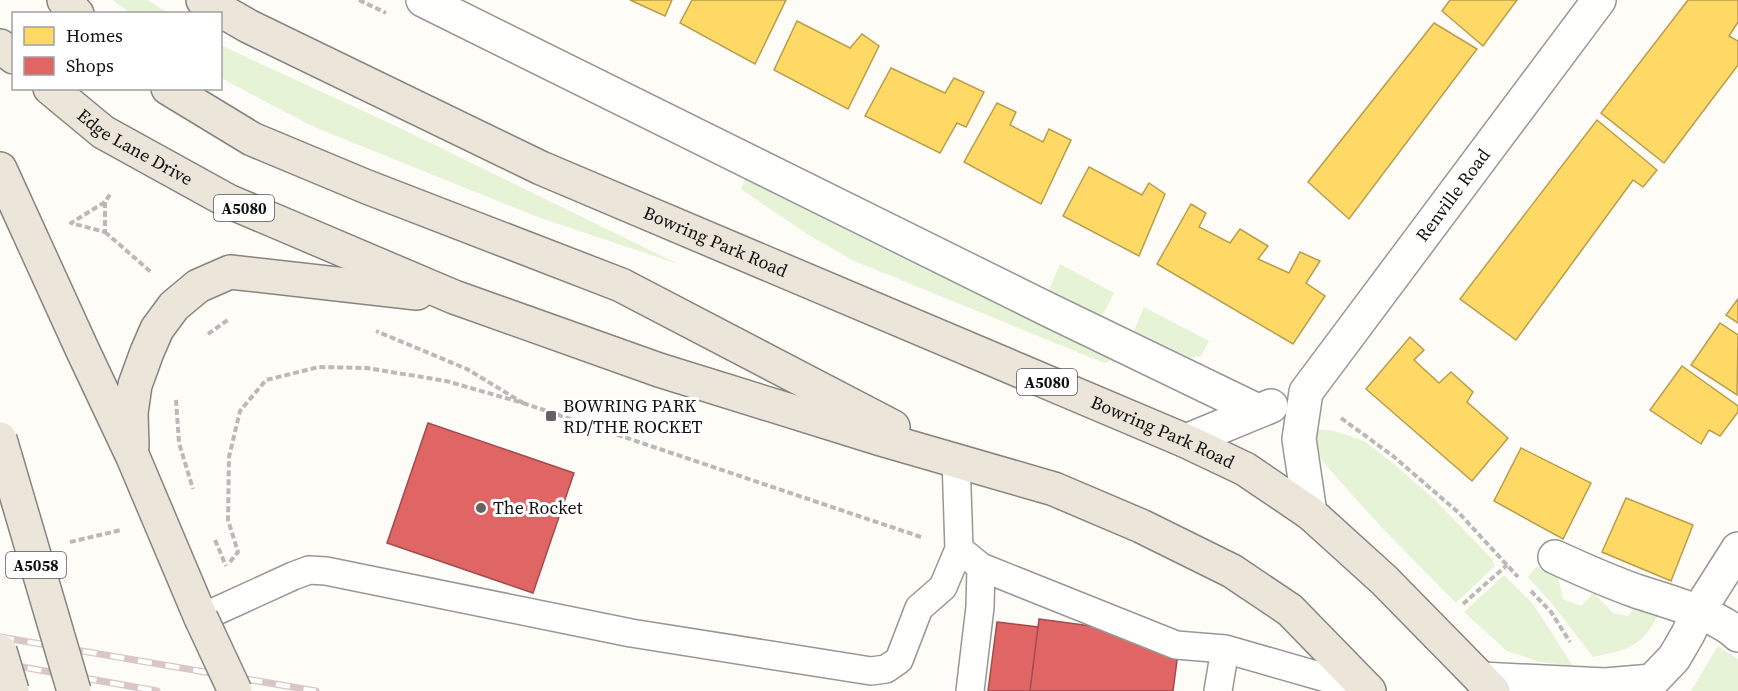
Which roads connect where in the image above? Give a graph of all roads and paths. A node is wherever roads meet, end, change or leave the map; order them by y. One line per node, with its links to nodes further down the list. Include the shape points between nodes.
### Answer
1 (64, 0): 5 (highway)
2 (203, 0): 24 (highway, Bowring Park Road / A5080, via 248,27 541,168)
3 (423, 0): 22 (street)
4 (1599, 0): 19 (street, Renville Road)
5 (75, 12)
6 (0, 46): 7 (highway)
7 (12, 55)
8 (52, 90): 15 (highway, Edge Lane Drive / A5080, via 103,132 228,201)
9 (171, 90): 26 (highway, via 252,139 621,285)
10 (0, 169): 25 (highway)
11 (111, 193): 12 (path)
12 (105, 202): 13 (path); 13 (path, via 71,223)
13 (105, 232): 14 (path)
14 (153, 274)
15 (454, 297): 25 (highway, via 230,272 198,286 174,306 157,329 147,352 135,385 131,413); 26 (highway, A5080, via 659,370)
16 (233, 316): 18 (path)
17 (375, 331): 21 (path, via 467,369)
18 (205, 336)
19 (1306, 392): 22 (street); 28 (street, Renville Road, via 1299,439); 35 (path, via 1393,456 1459,513)
20 (176, 394): 27 (path, via 179,443)
21 (524, 403): 32 (path); 36 (path, via 446,381 367,368 319,367 266,380 240,411 229,457 228,520 238,552)
22 (1258, 411): 24 (street)
23 (0, 439): 52 (highway, A5058, bridge)
24 (1186, 441): 28 (highway, Bowring Park Road / A5080, via 1245,469)
25 (133, 457): 39 (highway)
26 (956, 459): 32 (lane); 50 (highway, A5080, via 1054,489 1232,571 1290,610)
27 (193, 490)
28 (1310, 513): 43 (highway, Bowring Park Road / A5080)
29 (129, 529): 31 (path)
30 (212, 534): 36 (path)
31 (69, 542)
32 (959, 549): 37 (lane); 42 (lane, via 943,587 919,609 899,660 886,669 871,671 631,633 326,571 309,570 293,576)
33 (1738, 549): 41 (street)
34 (1554, 556): 41 (street, via 1591,574)
35 (1507, 565): 38 (path); 43 (path)
36 (226, 567): 39 (path)
37 (981, 567): 45 (lane, via 1176,645); 54 (lane)
38 (1522, 581)
39 (186, 584): 42 (highway)
40 (1529, 589): 48 (path, via 1551,612 1582,660 1602,663)
41 (1698, 612): 44 (street); 49 (street, via 1674,658)
42 (201, 618): 53 (highway, bridge)
43 (1434, 631): 47 (highway, Bowring Park Road / A5080)
44 (1738, 635)
45 (1225, 650): 50 (lane); 55 (lane)
46 (0, 651): 51 (highway, bridge)
47 (1487, 685): 48 (street)
48 (1605, 685): 49 (street)
49 (1651, 686)
50 (1369, 690)
51 (12, 691)
52 (74, 691)
53 (235, 691)
54 (970, 691)
55 (1218, 691)

